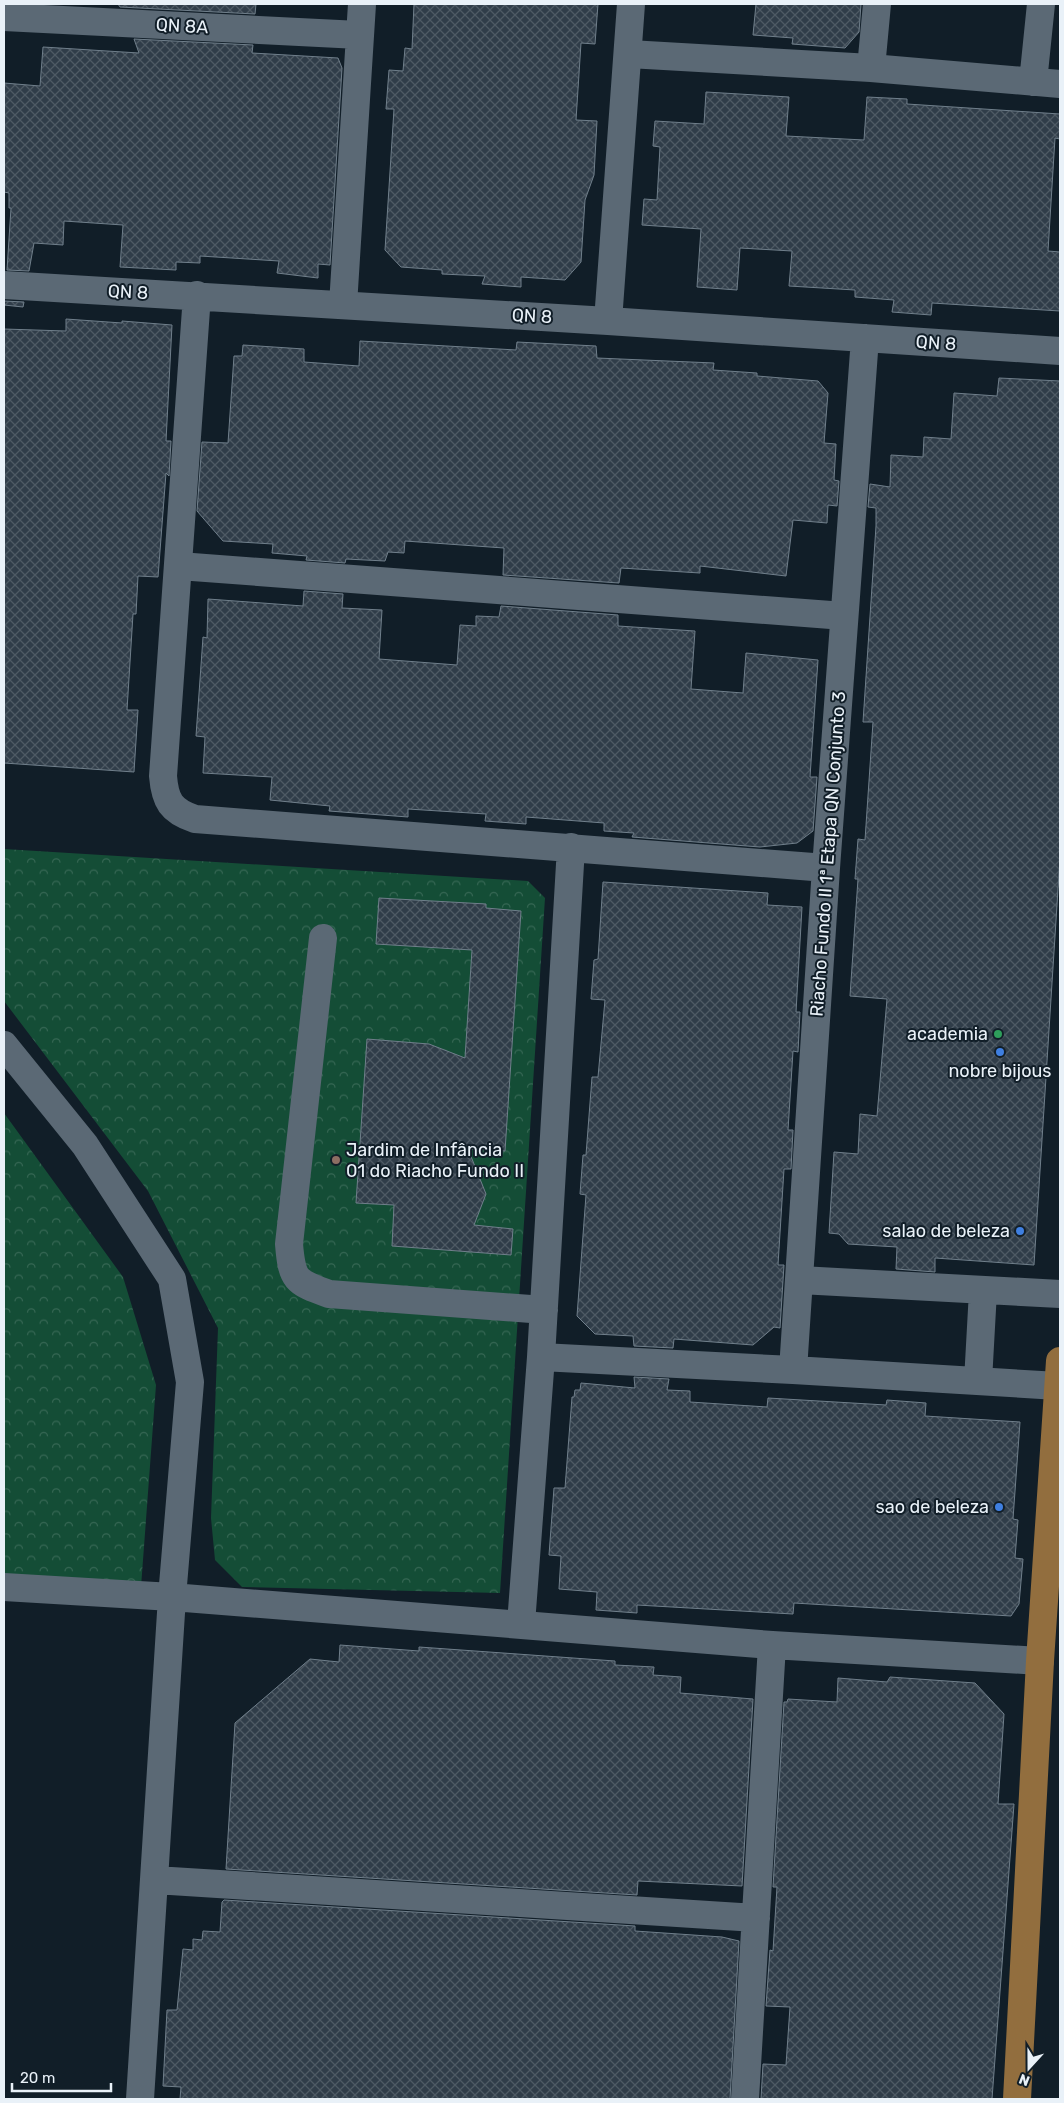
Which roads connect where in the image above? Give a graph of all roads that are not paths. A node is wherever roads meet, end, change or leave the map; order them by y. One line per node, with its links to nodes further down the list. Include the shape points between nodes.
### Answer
1 (362, 4): 6 (street)
2 (631, 4): 7 (street)
3 (877, 4): 8 (street)
4 (1041, 4): 9 (street)
5 (4, 17): 6 (street, QN 8A)
6 (360, 35): 13 (street)
7 (629, 54): 8 (street); 14 (street)
8 (872, 68): 9 (street)
9 (1033, 82): 10 (street)
10 (1060, 84)
11 (4, 285): 12 (street, QN 8)
12 (197, 295): 13 (street, QN 8); 17 (street)
13 (343, 305): 14 (street, QN 8)
14 (608, 321): 15 (street, QN 8)
15 (865, 338): 16 (street, QN 8); 18 (street, Riacho Fundo II 1ª Etapa QN Conjunto 3)
16 (1060, 352)
17 (179, 566): 18 (street); 19 (street, via 163,776 164,795 184,816)
18 (844, 616): 20 (street, Riacho Fundo II 1ª Etapa QN Conjunto 3)
19 (572, 847): 20 (street); 26 (street)
20 (826, 868): 23 (street, Riacho Fundo II 1ª Etapa QN Conjunto 3)
21 (323, 938): 26 (street, via 289,1244 291,1270 304,1285 329,1294)
22 (4, 1045): 32 (street, via 85,1145 172,1279 190,1382)
23 (800, 1280): 24 (street); 28 (street, Riacho Fundo II 1ª Etapa QN Conjunto 3)
24 (983, 1291): 25 (street); 30 (street)
25 (1060, 1294)
26 (544, 1310): 27 (street)
27 (541, 1357): 28 (street); 33 (street)
28 (793, 1370): 30 (street)
29 (1059, 1373): 30 (street); 35 (main road)
30 (978, 1381)
31 (4, 1587): 32 (street)
32 (172, 1597): 33 (street); 36 (street)
33 (521, 1624): 34 (street)
34 (772, 1645): 35 (street); 37 (street)
35 (1040, 1661): 40 (main road)
36 (155, 1880): 37 (street); 38 (street)
37 (756, 1918): 39 (street)
38 (140, 2099)
39 (745, 2099)
40 (1017, 2099)

